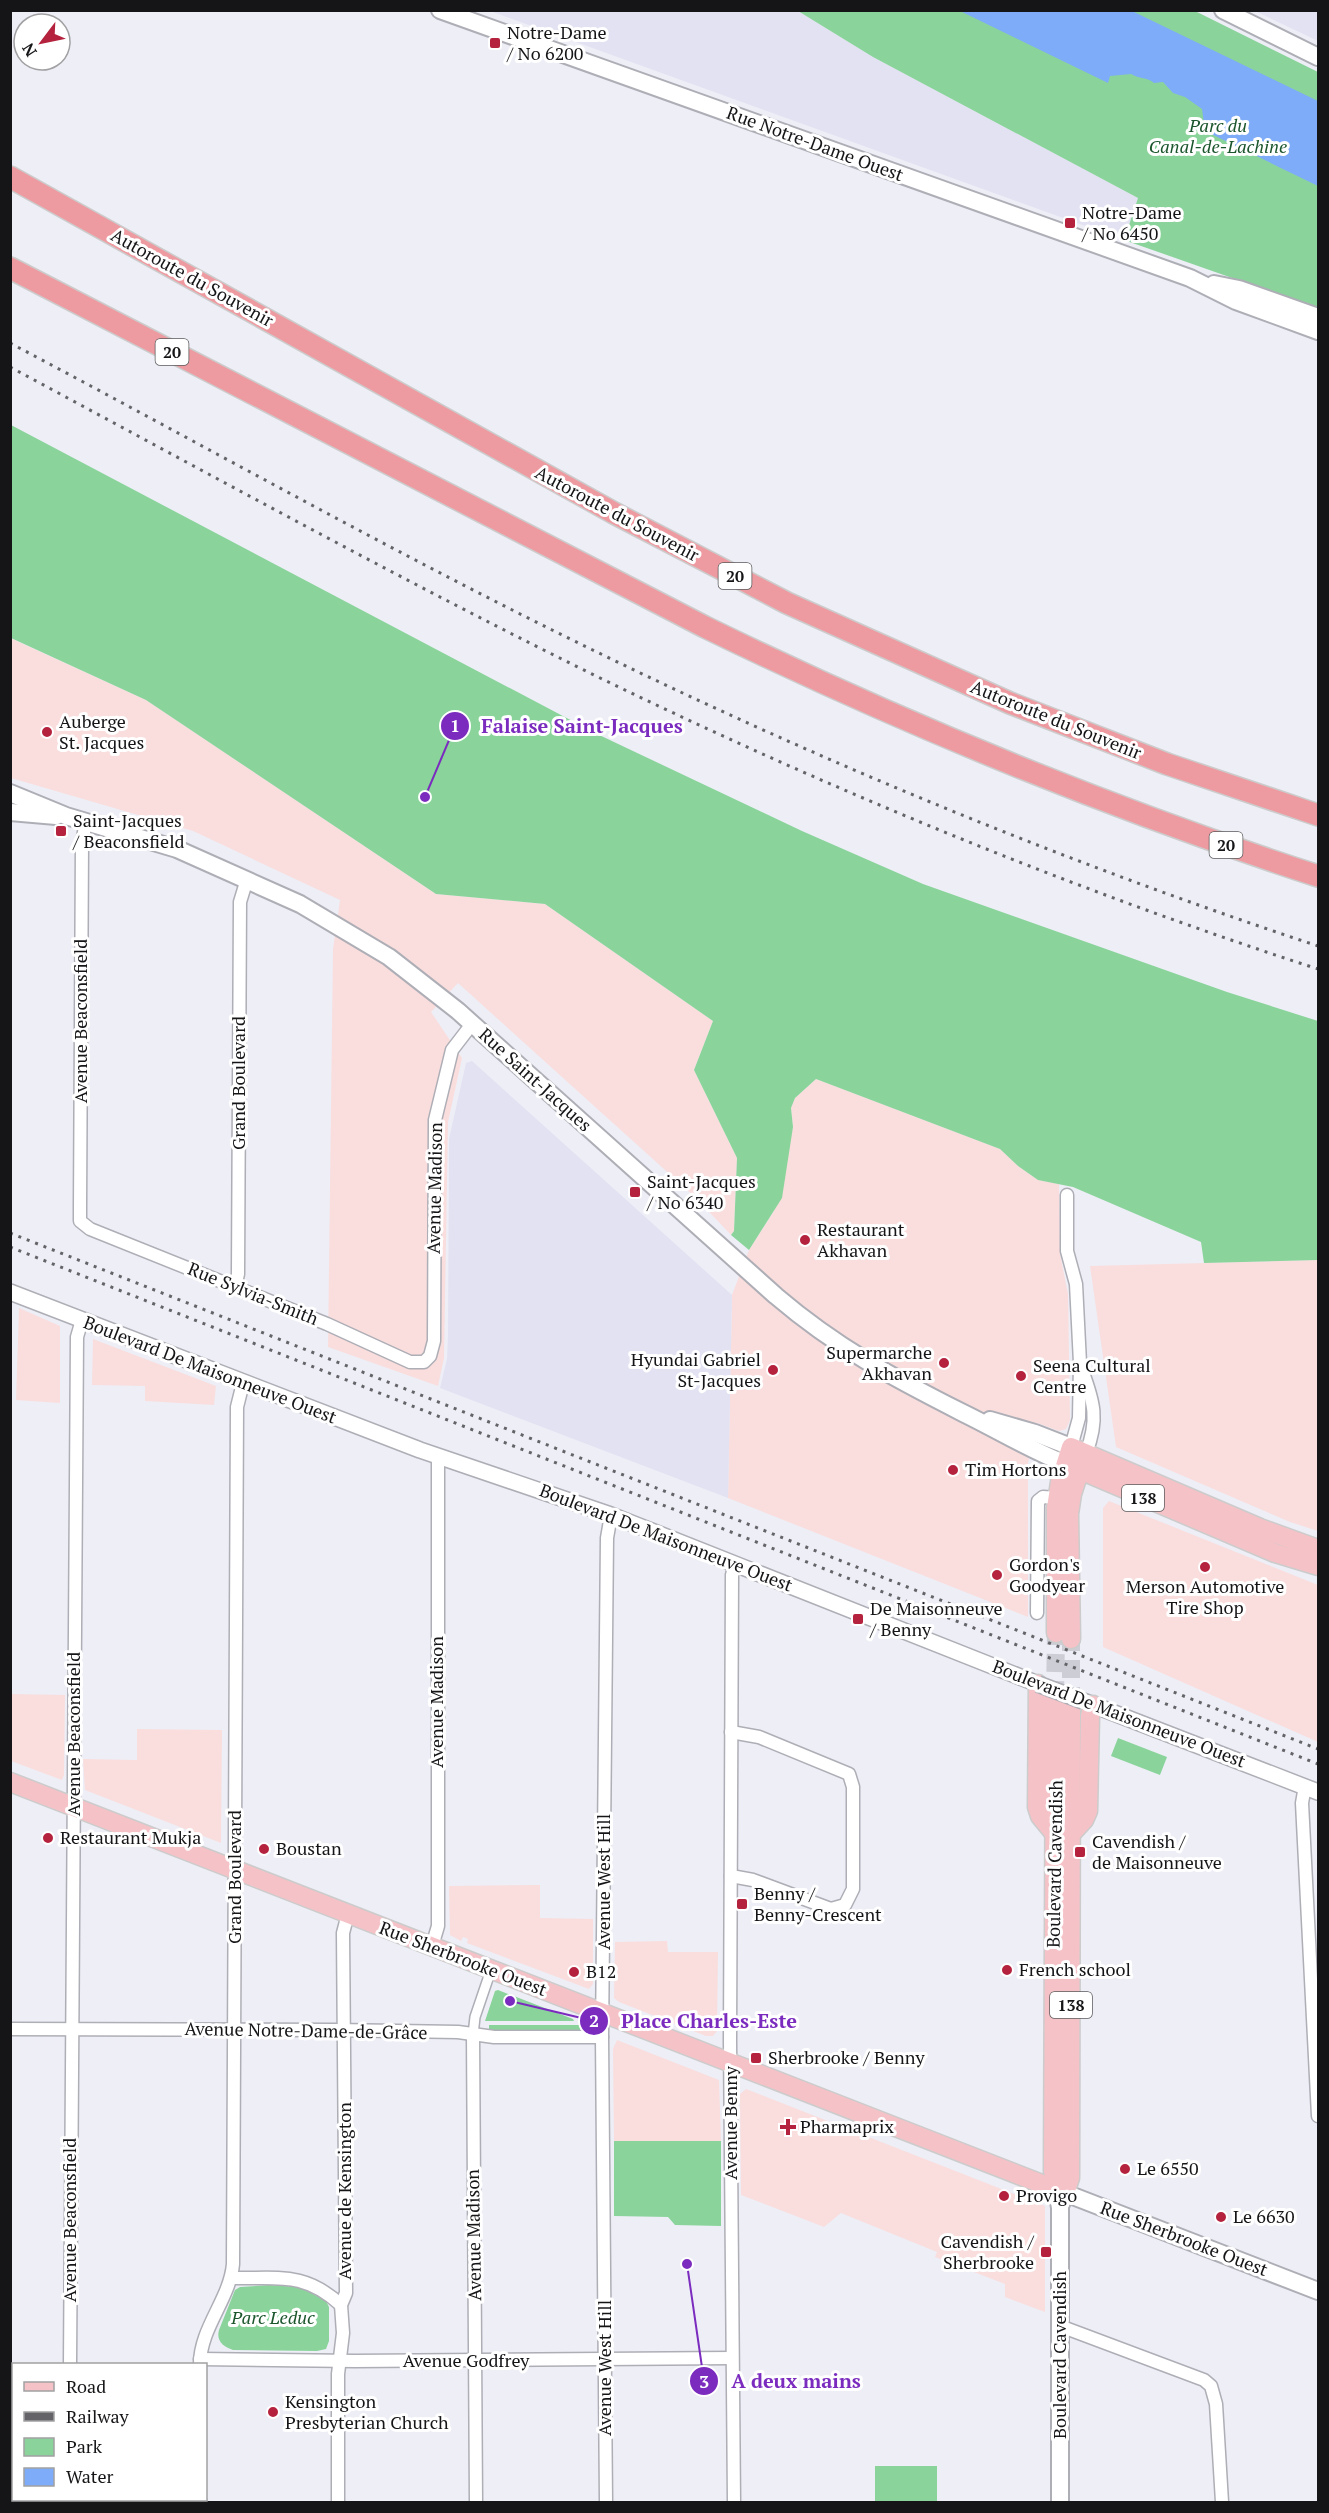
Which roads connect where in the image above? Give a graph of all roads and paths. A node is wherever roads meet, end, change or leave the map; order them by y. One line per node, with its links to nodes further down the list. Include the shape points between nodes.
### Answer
1 (440, 10): 6 (main road, Rue Notre-Dame Ouest)
2 (1223, 10): 3 (main road)
3 (1318, 57)
4 (10, 177): 11 (highway, Autoroute du Souvenir / 20, via 604,508 788,603 1010,703 1135,752)
5 (10, 268): 14 (highway, 20, via 814,680 944,738 1088,795)
6 (1190, 278): 7 (main road, Rue Notre-Dame Ouest, via 1239,289); 8 (main road, Rue Notre-Dame Ouest, via 1236,301)
7 (1318, 317)
8 (1318, 331)
9 (10, 793): 12 (main road, Rue Saint-Jacques)
10 (10, 812): 12 (main road, Rue Saint-Jacques)
11 (1318, 814)
12 (66, 816): 13 (main road, Rue Saint-Jacques)
13 (86, 821): 15 (main road, Rue Saint-Jacques, via 177,849); 18 (street, Avenue Beaconsfield, via 82,843)
14 (1318, 876)
15 (247, 879): 16 (main road, Rue Saint-Jacques, via 360,938); 19 (street, Grand Boulevard, via 240,902)
16 (472, 1024): 22 (street, Avenue Madison, via 452,1050 435,1120 434,1341); 25 (main road, Rue Saint-Jacques, via 795,1312 910,1388 1031,1450)
17 (1067, 1195): 25 (street, via 1067,1251 1076,1284 1080,1363 1094,1410 1093,1432)
18 (80, 1221): 19 (street, Rue Sylvia-Smith, via 90,1230)
19 (235, 1287): 22 (street, Rue Sylvia-Smith, via 410,1362)
20 (10, 1292): 21 (street, Boulevard De Maisonneuve Ouest)
21 (82, 1320): 23 (street, Boulevard De Maisonneuve Ouest); 37 (street, Avenue Beaconsfield, via 77,1337)
22 (427, 1360)
23 (243, 1383): 24 (street, Boulevard De Maisonneuve Ouest); 39 (street, Grand Boulevard, via 237,1407)
24 (438, 1457): 27 (street, Boulevard De Maisonneuve Ouest); 42 (street, Avenue Madison, via 438,1926)
25 (1076, 1459): 26 (main road); 26 (main road, via 1063,1636); 28 (main road, Rue Saint-Jacques / 138); 30 (main road, Rue Saint-Jacques / 138, via 1275,1553)
26 (1058, 1498): 31 (street, via 1041,1497 1038,1504)
27 (611, 1515): 29 (street, Boulevard De Maisonneuve Ouest); 44 (street, Avenue West Hill, via 607,1538)
28 (1318, 1548)
29 (735, 1564): 32 (street, Boulevard De Maisonneuve Ouest); 34 (street, Avenue Benny)
30 (1318, 1566)
31 (1037, 1613)
32 (1038, 1684): 33 (street, Boulevard De Maisonneuve Ouest, bridge); 38 (main road, via 1037,1807 1040,1816)
33 (1076, 1702): 36 (street, Boulevard De Maisonneuve Ouest); 38 (main road, Boulevard Cavendish / 138); 38 (main road, via 1090,1716 1088,1811 1084,1820)
34 (731, 1732): 40 (street, Avenue Benny); 40 (street, via 759,1737 849,1774 853,1787 853,1889 845,1905 831,1909 753,1880)
35 (10, 1782): 37 (main road, Rue Sherbrooke Ouest)
36 (1312, 1789): 52 (street, via 1302,1803)
37 (73, 1807): 39 (main road, Rue Sherbrooke Ouest); 46 (street, Avenue Beaconsfield)
38 (1063, 1833): 53 (main road, Boulevard Cavendish / 138, via 1070,2178)
39 (235, 1869): 41 (main road, Rue Sherbrooke Ouest); 47 (street, Grand Boulevard)
40 (731, 1876): 51 (street, Avenue Benny)
41 (348, 1914): 42 (main road, Rue Sherbrooke Ouest); 48 (street, Avenue de Kensington, via 343,1933)
42 (432, 1946): 43 (main road, Rue Sherbrooke Ouest)
43 (491, 1970): 44 (main road, Rue Sherbrooke Ouest); 49 (street, Avenue Madison)
44 (603, 2014): 50 (street, Avenue West Hill); 51 (main road, Rue Sherbrooke Ouest)
45 (10, 2029): 46 (street, Avenue Notre-Dame-de-Grâce)
46 (72, 2029): 47 (street, Avenue Notre-Dame-de-Grâce); 63 (street, Avenue Beaconsfield)
47 (234, 2030): 48 (street, Avenue Notre-Dame-de-Grâce); 54 (street, Grand Boulevard)
48 (344, 2031): 49 (street, Avenue Notre-Dame-de-Grâce); 56 (street, Avenue de Kensington, via 346,2293)
49 (473, 2035): 50 (street, Avenue Notre-Dame-de-Grâce); 61 (street, Avenue Madison)
50 (602, 2037): 59 (street, Avenue West Hill)
51 (730, 2063): 53 (main road, Rue Sherbrooke Ouest); 58 (street, Avenue Benny)
52 (1318, 2116)
53 (1061, 2197): 55 (main road, Rue Sherbrooke Ouest); 57 (main road, Boulevard Cavendish)
54 (232, 2278): 56 (street, via 297,2279 323,2290); 62 (street, Grand Boulevard, via 210,2322)
55 (1318, 2291)
56 (341, 2305): 60 (street, Avenue de Kensington)
57 (1060, 2326): 68 (main road, Boulevard Cavendish); 69 (street, via 1211,2386 1216,2404)
58 (732, 2358): 59 (street, Avenue Godfrey); 67 (street, Avenue Benny)
59 (605, 2360): 61 (street, Avenue Godfrey); 66 (street, Avenue West Hill)
60 (339, 2361): 61 (street, Avenue Godfrey); 62 (street, Avenue Godfrey); 64 (street, Avenue de Kensington)
61 (475, 2361): 65 (street, Avenue Madison)
62 (200, 2362)
63 (70, 2363)
64 (338, 2502)
65 (476, 2502)
66 (606, 2502)
67 (734, 2502)
68 (1060, 2502)
69 (1222, 2502)

